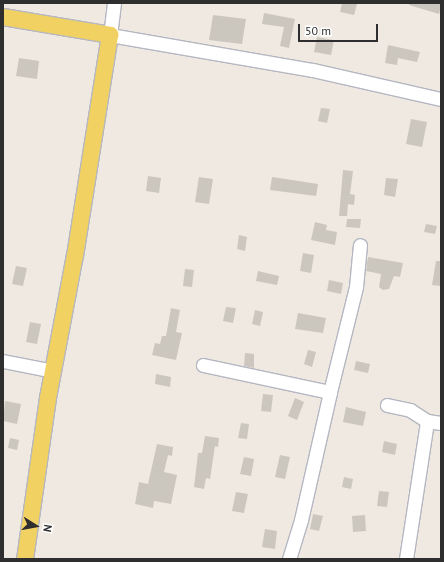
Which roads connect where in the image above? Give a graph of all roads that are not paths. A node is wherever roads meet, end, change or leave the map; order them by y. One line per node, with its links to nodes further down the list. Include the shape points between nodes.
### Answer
1 (114, 3): 3 (street)
2 (3, 17): 3 (main road)
3 (110, 35): 4 (street, via 313,70); 8 (main road, via 75,255)
4 (441, 100)
5 (360, 245): 9 (street, via 356,287)
6 (3, 361): 8 (street)
7 (203, 365): 9 (street)
8 (53, 371): 13 (main road)
9 (330, 392): 14 (street)
10 (387, 405): 11 (street, via 410,410)
11 (427, 421): 12 (street); 15 (street)
12 (441, 423)
13 (25, 559)
14 (290, 559)
15 (406, 559)

